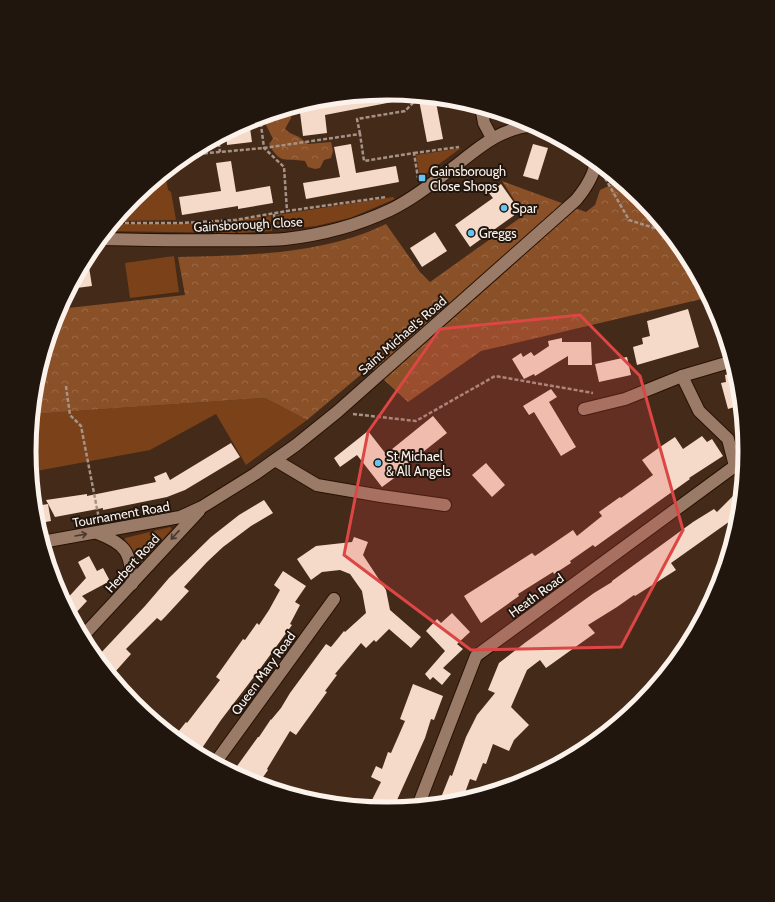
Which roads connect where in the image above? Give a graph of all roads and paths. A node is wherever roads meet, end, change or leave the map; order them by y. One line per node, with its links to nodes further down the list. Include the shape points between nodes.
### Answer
1 (415, 101): 5 (path, via 405,111 357,119)
2 (482, 112): 6 (street, via 484,123)
3 (261, 123): 8 (path)
4 (524, 127): 6 (street, Gainsborough Close)
5 (360, 134): 8 (path); 10 (path, via 364,161)
6 (492, 138): 12 (street, Gainsborough Close)
7 (219, 143): 9 (path)
8 (264, 148): 9 (path); 17 (path, via 284,167)
9 (220, 152): 11 (path)
10 (414, 153): 12 (path, via 463,146); 15 (path, via 419,179)
11 (201, 154)
12 (470, 154): 20 (street, Gainsborough Close, via 405,202 390,210 332,230 276,239)
13 (595, 168): 26 (street, Saint Michael's Road, via 576,200)
14 (604, 174): 19 (path, via 629,220)
15 (413, 183)
16 (389, 196): 17 (path)
17 (287, 211): 18 (path, via 235,220)
18 (120, 223)
19 (661, 230)
20 (107, 239)
21 (728, 363): 22 (street)
22 (682, 376): 25 (street, via 625,399); 28 (street, via 699,411 728,439)
23 (66, 386): 32 (path, via 70,415 81,426)
24 (594, 394): 26 (path, via 495,376 416,421)
25 (584, 409)
26 (337, 412): 27 (street, Saint Michael's Road)
27 (275, 460): 30 (street, via 317,485); 31 (street, Saint Michael's Road)
28 (738, 465)
29 (738, 470): 38 (street, Heath Road, via 476,656)
30 (445, 505)
31 (202, 507): 32 (street, Tournament Road, via 180,517); 34 (street, Herbert Road, one-way to 34)
32 (99, 532): 33 (street, Tournament Road, one-way to 32); 34 (street, via 123,547 132,567)
33 (48, 541)
34 (132, 584): 36 (street, Herbert Road)
35 (334, 599): 37 (street, Queen Mary Road)
36 (86, 632)
37 (218, 758)
38 (420, 801)

